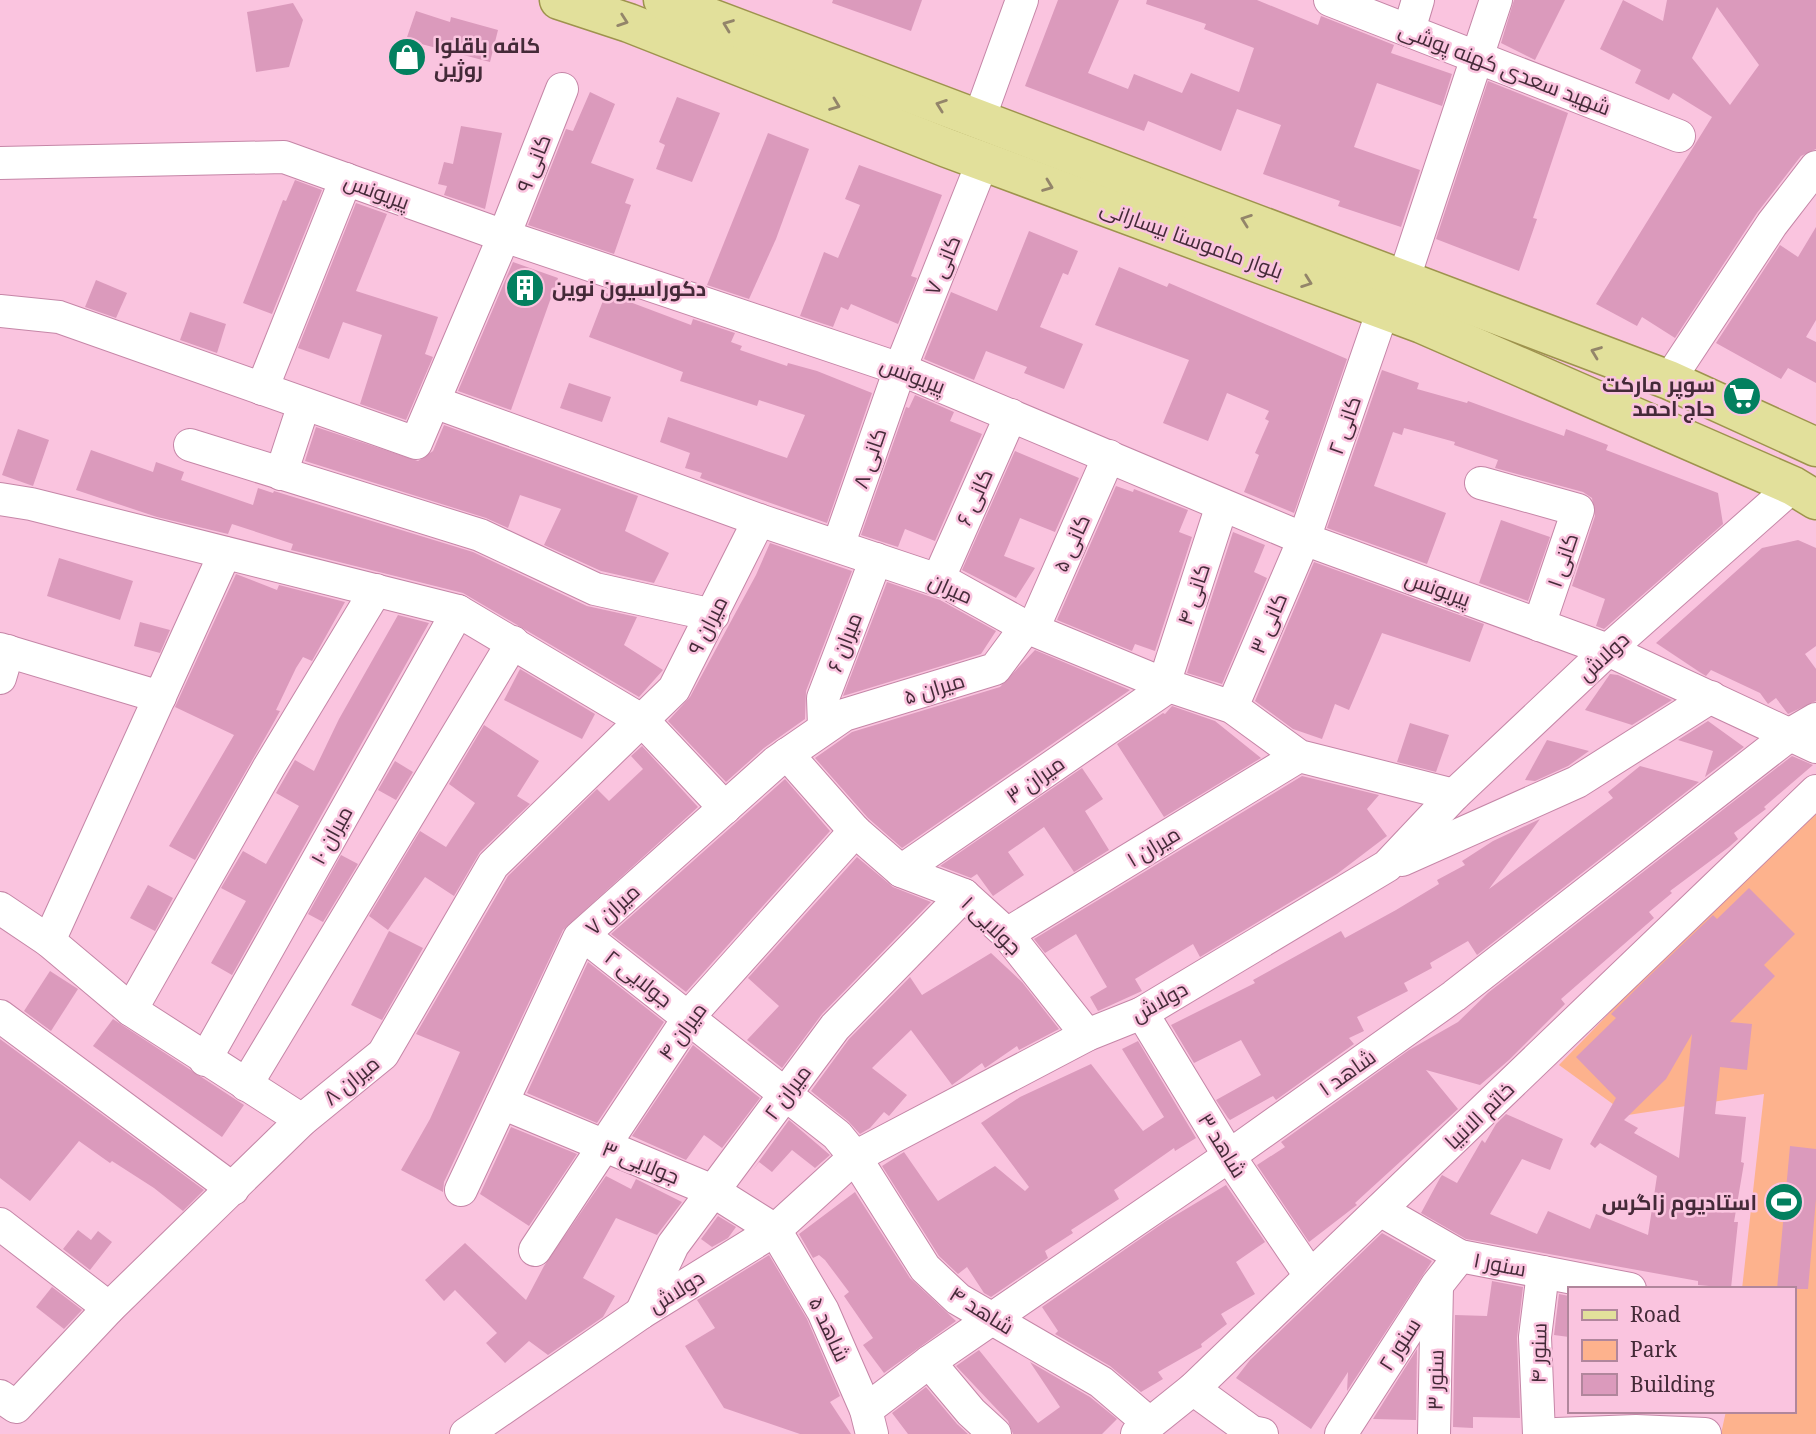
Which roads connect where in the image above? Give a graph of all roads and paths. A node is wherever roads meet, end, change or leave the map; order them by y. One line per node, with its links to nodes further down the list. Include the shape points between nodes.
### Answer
1 (559, 0): 12 (main road, بلوار ماموستا بیسارانی, one-way to 12)
2 (663, 0): 10 (main road, بلوار ماموستا بیسارانی, one-way to 2)
3 (1022, 0): 10 (street)
4 (1330, 0): 7 (street, شهید سعدی کهنه پوشی)
5 (1418, 0): 7 (street)
6 (1496, 0): 8 (street)
7 (1409, 30): 8 (street, شهید سعدی کهنه پوشی)
8 (1479, 58): 11 (street, شهید سعدی کهنه پوشی); 17 (street)
9 (562, 89): 16 (street, کانی ۹)
10 (979, 119): 17 (main road, بلوار ماموستا بیسارانی, one-way to 10)
11 (1679, 136)
12 (983, 161): 19 (main road, بلوار ماموستا بیسارانی, one-way to 19); 20 (street, کانی ۷)
13 (0, 163): 15 (street, پیریونس, via 284,157)
14 (1816, 167): 21 (street, via 1772,224)
15 (346, 179): 16 (street, پیریونس); 22 (street)
16 (504, 236): 20 (street, پیریونس); 23 (street, کانی ۹)
17 (1404, 278): 21 (main road, بلوار ماموستا بیسارانی, one-way to 17)
18 (0, 310): 22 (street, via 59,317)
19 (1383, 310): 31 (main road, بلوار ماموستا بیسارانی); 35 (street, کانی ۲)
20 (900, 369): 25 (street, پیریونس); 36 (street, کانی ۸)
21 (1669, 380): 27 (main road, بلوار ماموستا بیسارانی)
22 (262, 389): 24 (street)
23 (434, 402): 24 (street, کانی ۹, via 416,443); 34 (street, میران)
24 (304, 404): 29 (street)
25 (1011, 415): 28 (street, پیریونس); 39 (street, کانی ۶)
26 (190, 445): 29 (street)
27 (1816, 447)
28 (1109, 456): 33 (street, پیریونس); 44 (street, کانی ۵)
29 (281, 474): 42 (street, via 480,535 595,589)
30 (1481, 483): 43 (street, کانی ۱, via 1578,510)
31 (1804, 493): 46 (street, دولاش)
32 (0, 499): 37 (street)
33 (1222, 505): 35 (street, پیریونس); 48 (street, کانی ۴)
34 (759, 520): 36 (street, میران); 42 (street, میران ۹)
35 (1304, 539): 43 (street, پیریونس); 51 (street, کانی ۳)
36 (838, 547): 38 (street, میران)
37 (225, 553): 40 (street); 49 (street)
38 (876, 559): 39 (street, میران); 53 (street, میران ۶, via 823,698)
39 (937, 580): 44 (street, میران)
40 (376, 590): 41 (street); 68 (street)
41 (458, 611): 45 (street); 73 (street, میران ۱۰)
42 (713, 615): 52 (street, میران ۹, via 674,689)
43 (1539, 625): 46 (street, پیریونس)
44 (1030, 628): 48 (street, میران); 53 (street, میران ۵, via 995,669 844,715)
45 (513, 642): 52 (street); 74 (street)
46 (1608, 650): 50 (street, پیریونس); 58 (street, دولاش)
47 (3, 659): 49 (street)
48 (1167, 685): 51 (street, میران); 62 (street, میران ۳)
49 (160, 697): 67 (street)
50 (1711, 697): 54 (street, پیریونس); 61 (street, via 1577,782)
51 (1232, 707): 56 (street, میران)
52 (643, 721): 59 (street); 77 (street, میران ۸, via 493,865 383,1055)
53 (824, 726): 55 (street, میران ۷)
54 (1808, 733): 79 (street, شاهد ۱, via 1454,996)
55 (787, 754): 59 (street, میران ۷); 60 (street, جولایی ۱)
56 (1299, 756): 58 (street, میران); 66 (street, میران ۱)
57 (1816, 791): 84 (street, خاتم الانبیا)
58 (1454, 795): 61 (street, دولاش)
59 (725, 808): 65 (street, میران ۷)
60 (855, 831): 62 (street, جولایی ۱); 71 (street, میران ۴)
61 (1387, 866): 69 (street, دولاش)
62 (901, 871): 63 (street, جولایی ۱)
63 (964, 895): 66 (street, جولایی ۱); 75 (street, میران ۲, via 835,1027)
64 (0, 908): 67 (street)
65 (583, 934): 71 (street, جولایی ۲); 76 (street, میران ۷)
66 (1007, 934): 72 (street, جولایی ۱)
67 (49, 941): 68 (street)
68 (131, 1010): 73 (street)
69 (1142, 1013): 72 (street, دولاش); 79 (street, شاهد ۳)
70 (0, 1016): 81 (street)
71 (690, 1017): 75 (street, جولایی ۲); 78 (street, میران ۴)
72 (1087, 1035): 80 (street, دولاش)
73 (205, 1060): 74 (street)
74 (246, 1084): 77 (street)
75 (785, 1095): 80 (street, جولایی ۲, via 837,1135); 83 (street, میران ۲)
76 (502, 1103): 78 (street, جولایی ۳); 82 (street, میران ۷)
77 (302, 1120): 81 (street, میران ۸)
78 (603, 1147): 83 (street, جولایی ۳); 87 (street, میران ۴)
79 (1229, 1156): 90 (street, شاهد ۳); 95 (street, شاهد ۱)
80 (855, 1157): 86 (street, دولاش); 95 (street, شاهد ۴, via 925,1268 958,1299)
81 (233, 1189): 93 (street, میران ۸)
82 (461, 1190)
83 (713, 1191): 86 (street, جولایی ۳); 94 (street, میران ۲, via 673,1245)
84 (1380, 1210): 88 (street, سنور ۱); 90 (street, خاتم الانبیا)
85 (0, 1224): 93 (street)
86 (775, 1230): 94 (street, دولاش); 99 (street, شاهد ۵, via 824,1311)
87 (535, 1250)
88 (1460, 1256): 89 (street, سنور ۱); 91 (street, سنور ۲)
89 (1543, 1272): 92 (street, سنور ۱); 107 (street, سنور ۴, via 1535,1337)
90 (1309, 1274): 97 (street, خاتم الانبیا)
91 (1437, 1285): 105 (street, سنور ۲); 106 (street, سنور ۳)
92 (1620, 1287)
93 (108, 1308): 98 (street, میران ۸)
94 (641, 1313): 102 (street, دولاش)
95 (994, 1317): 96 (street, شاهد ۱); 101 (street, شاهد ۴, via 1101,1382)
96 (929, 1362): 99 (street, شاهد ۱); 103 (street)
97 (1193, 1388): 101 (street, خاتم الانبیا); 104 (street, via 1252,1432)
98 (8, 1401)
99 (869, 1422)
100 (1635, 1425): 108 (street); 109 (street)
101 (1143, 1429)
102 (466, 1434)
103 (995, 1434)
104 (1262, 1434)
105 (1341, 1434)
106 (1434, 1434)
107 (1539, 1434)
108 (1556, 1434)
109 (1705, 1434)

